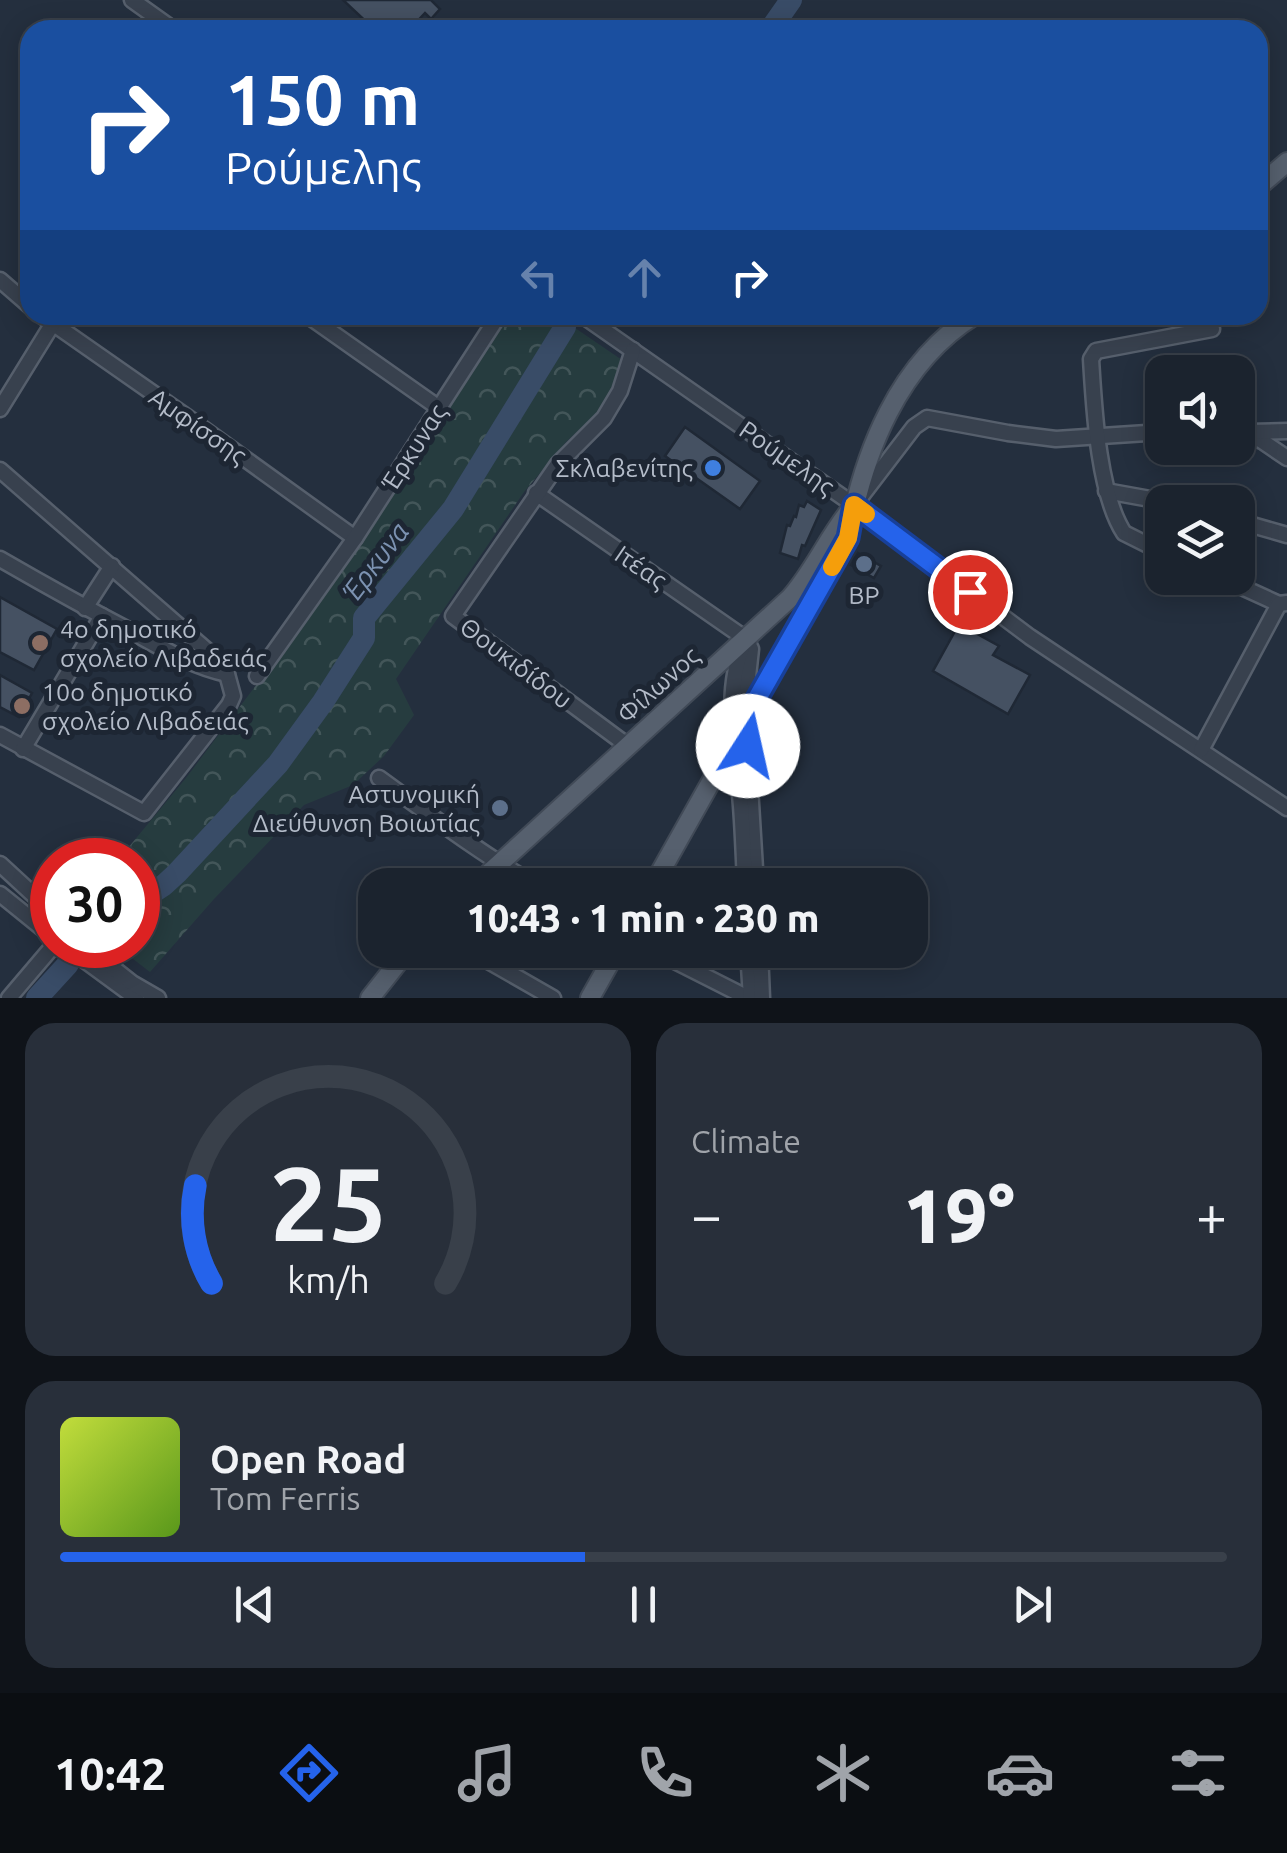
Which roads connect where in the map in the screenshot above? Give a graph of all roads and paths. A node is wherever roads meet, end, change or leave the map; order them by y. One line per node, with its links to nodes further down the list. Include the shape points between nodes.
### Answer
1 (132, 0): 2 (street)
2 (160, 20)
3 (1287, 162): 4 (main road)
4 (1268, 178)
5 (0, 280): 6 (street)
6 (20, 297)
7 (46, 325): 16 (street)
8 (60, 325): 30 (street, Αμφίσσης)
9 (320, 325): 15 (street)
10 (493, 325): 15 (street, Έρκυνας)
11 (597, 325): 14 (street, Ρούμελης)
12 (961, 325): 27 (main road, via 894,400)
13 (1212, 328): 20 (street, via 1096,350 1091,359)
14 (633, 350): 25 (street, via 604,418); 27 (street, Ρούμελης)
15 (439, 408): 30 (street, Έρκυνας)
16 (0, 409)
17 (1255, 431): 18 (street)
18 (1287, 431)
19 (1145, 433): 20 (street)
20 (1098, 436): 24 (street); 27 (street, via 1056,439 927,418)
21 (1255, 439): 22 (street)
22 (1287, 458)
23 (0, 470): 33 (street)
24 (1106, 491): 26 (street); 31 (street, via 1124,533)
25 (536, 494): 38 (street, Ιτέας); 44 (street, Θουκιδίδου, via 453,616)
26 (1145, 498)
27 (854, 505): 38 (main road, Φίλωνος, via 799,588); 41 (main road, via 848,538); 46 (street, Ρούμελης, via 1030,638)
28 (1255, 526): 29 (street)
29 (1287, 535)
30 (355, 538): 40 (street, Έρκυνας)
31 (1145, 544)
32 (0, 560): 36 (street)
33 (112, 566): 36 (street); 39 (street)
34 (1255, 592): 35 (street)
35 (1283, 603): 46 (street)
36 (85, 608): 37 (street)
37 (102, 616): 39 (street, via 184,660); 45 (street)
38 (746, 638): 41 (street); 43 (street, via 733,690); 44 (main road, Φίλωνος)
39 (227, 674): 45 (street, via 234,696 229,705 144,813)
40 (257, 676)
41 (746, 718): 43 (main road); 55 (street)
42 (0, 735): 45 (street)
43 (734, 740): 53 (main road); 54 (street)
44 (628, 746): 49 (main road, Φίλωνος)
45 (23, 749)
46 (1201, 750): 48 (street, Ρούμελης)
47 (379, 778): 49 (street)
48 (1287, 808)
49 (499, 863): 51 (main road, Φίλωνος); 52 (street)
50 (0, 864): 56 (street)
51 (494, 868)
52 (507, 868)
53 (662, 868)
54 (744, 868)
55 (755, 868)
56 (30, 892)
57 (0, 894): 58 (street)
58 (30, 918)
59 (35, 968): 68 (street)
60 (95, 968): 69 (street)
61 (113, 968): 70 (street)
62 (394, 968): 71 (main road)
63 (500, 968): 72 (street)
64 (607, 968): 73 (main road)
65 (690, 968): 74 (street)
66 (748, 968): 74 (street)
67 (761, 968): 75 (street)
68 (10, 998)
69 (136, 998)
70 (158, 998)
71 (370, 998)
72 (553, 998)
73 (590, 998)
74 (749, 998)
75 (762, 998)

